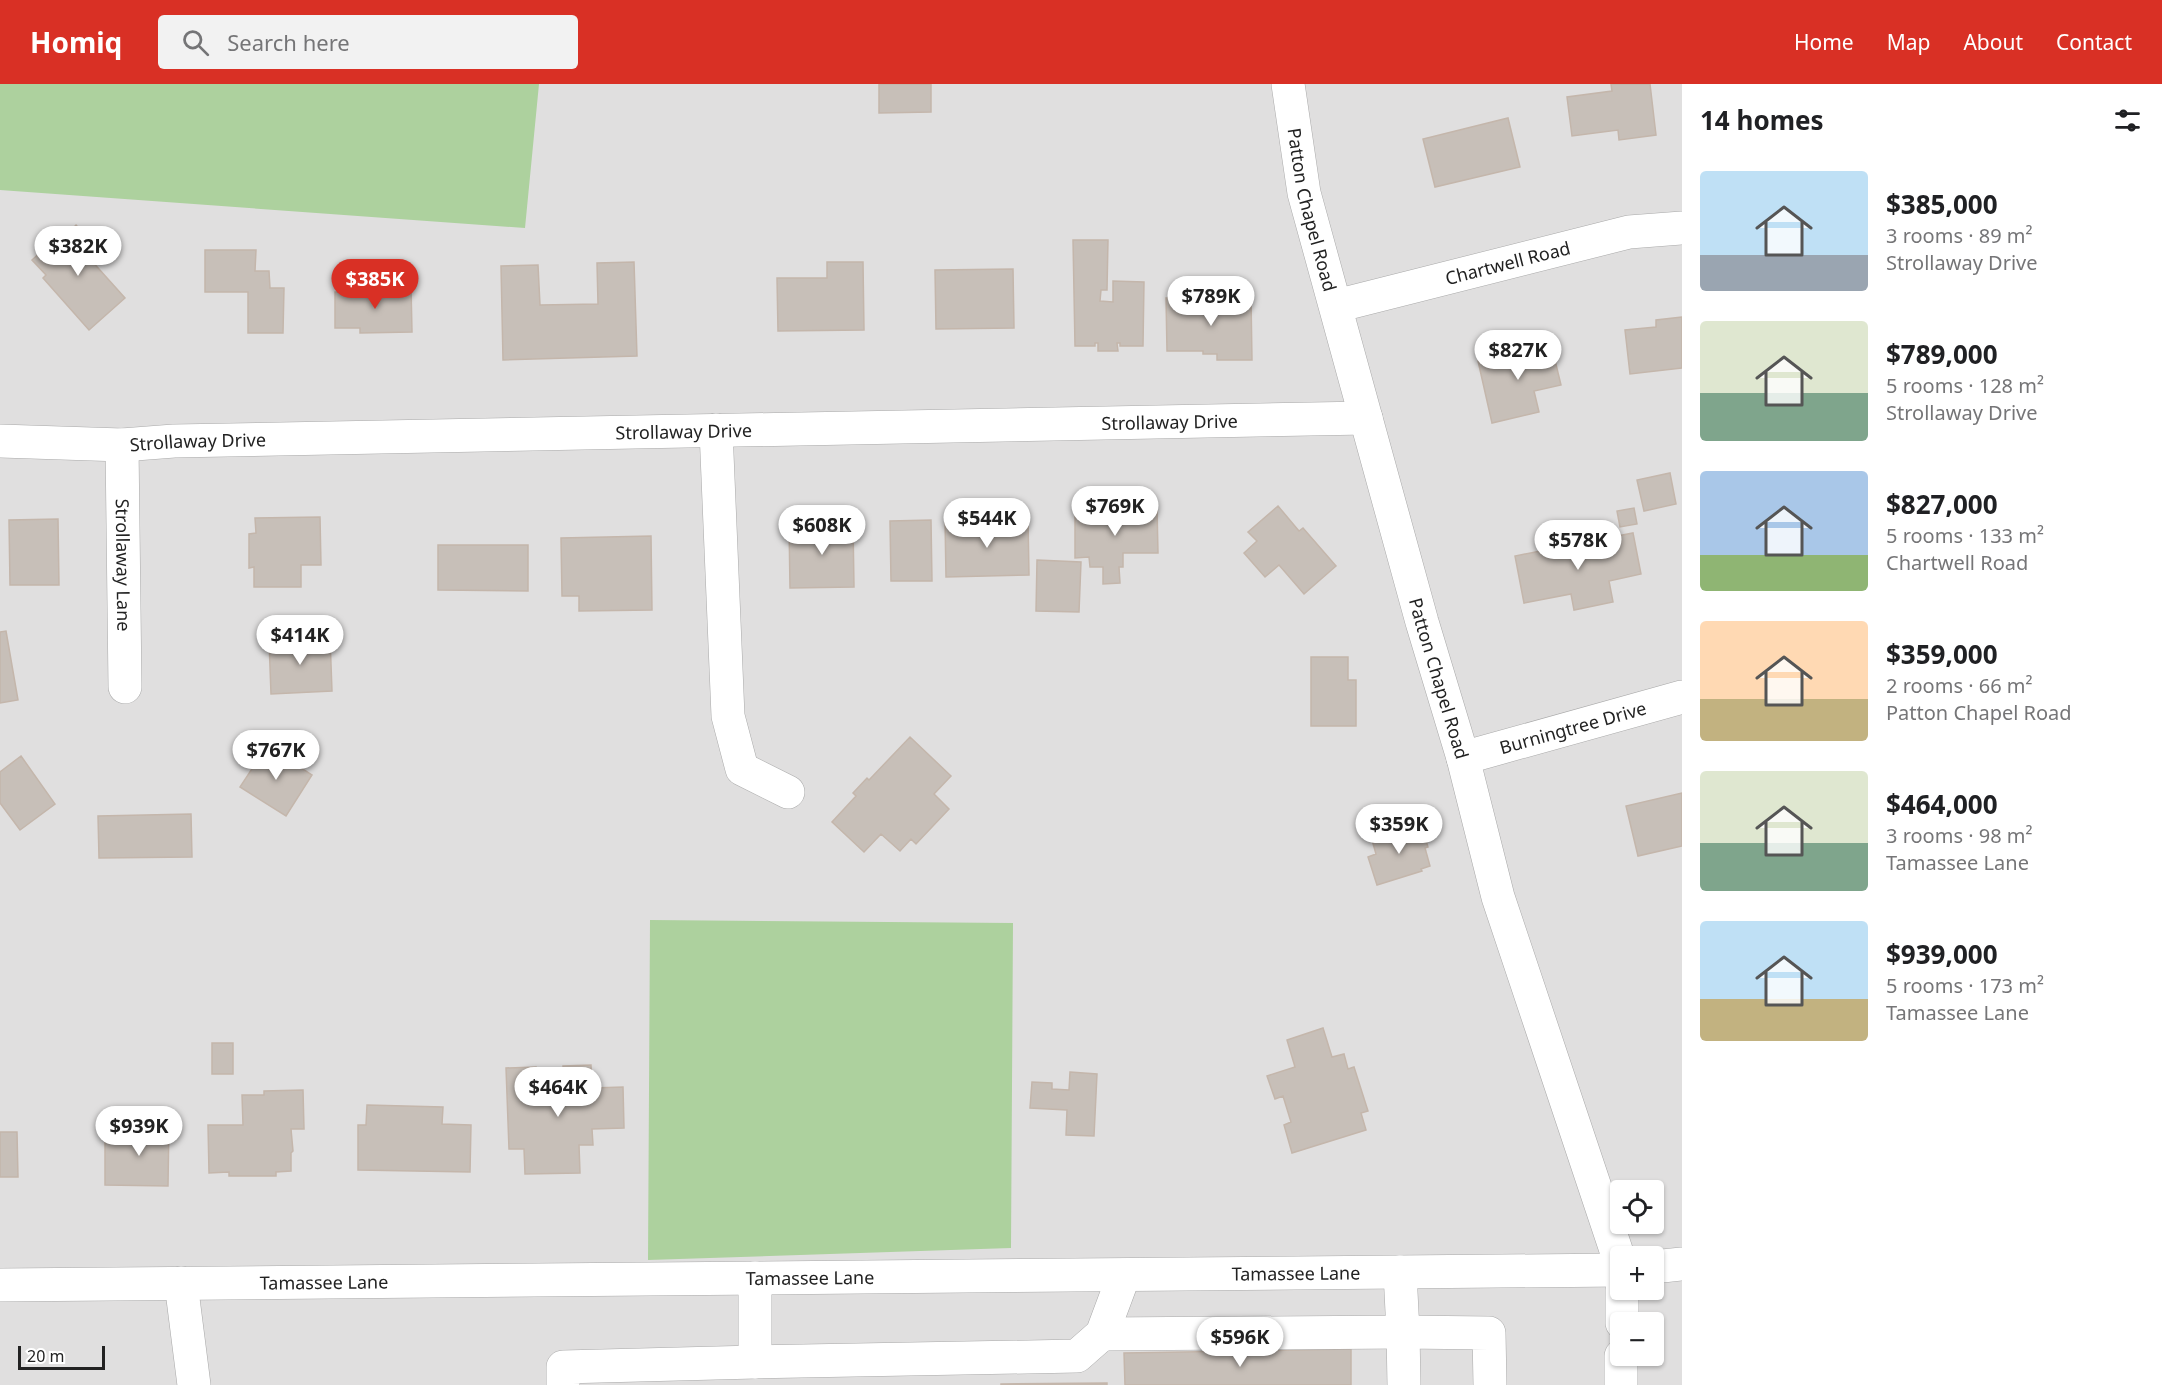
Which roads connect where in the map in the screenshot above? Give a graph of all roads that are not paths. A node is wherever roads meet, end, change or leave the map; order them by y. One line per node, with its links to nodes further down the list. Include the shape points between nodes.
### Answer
1 (1288, 84): 3 (street, Patton Chapel Road, via 1304,193)
2 (1682, 228): 3 (street, Chartwell Road, via 1629,232)
3 (1336, 306): 4 (street, Patton Chapel Road)
4 (1366, 418): 5 (street, Strollaway Drive); 10 (street, Patton Chapel Road)
5 (717, 430): 7 (street, Strollaway Drive); 11 (street, via 728,716 742,768)
6 (0, 441): 7 (street, Strollaway Drive)
7 (122, 445): 8 (street, Strollaway Lane)
8 (124, 687)
9 (1682, 697): 10 (street, Burningtree Drive)
10 (1463, 758): 12 (street, Patton Chapel Road, via 1498,897)
11 (788, 792)
12 (1615, 1246)
13 (1682, 1264): 14 (street)
14 (1664, 1266)
15 (1610, 1270): 16 (street, Tamassee Lane)
16 (1400, 1272): 17 (street, Tamassee Lane); 21 (street)
17 (1124, 1275): 18 (street, Tamassee Lane); 22 (street)
18 (755, 1278): 19 (street, Tamassee Lane); 23 (street)
19 (181, 1283): 20 (street, Tamassee Lane); 25 (street)
20 (0, 1285)
21 (1403, 1332): 22 (street); 27 (street); 28 (street, via 1489,1333)
22 (1102, 1334): 23 (street, via 1077,1356)
23 (755, 1362): 26 (street, via 563,1367)
24 (1621, 1366): 29 (street)
25 (194, 1385)
26 (563, 1385)
27 (1404, 1385)
28 (1490, 1385)
29 (1621, 1385)

